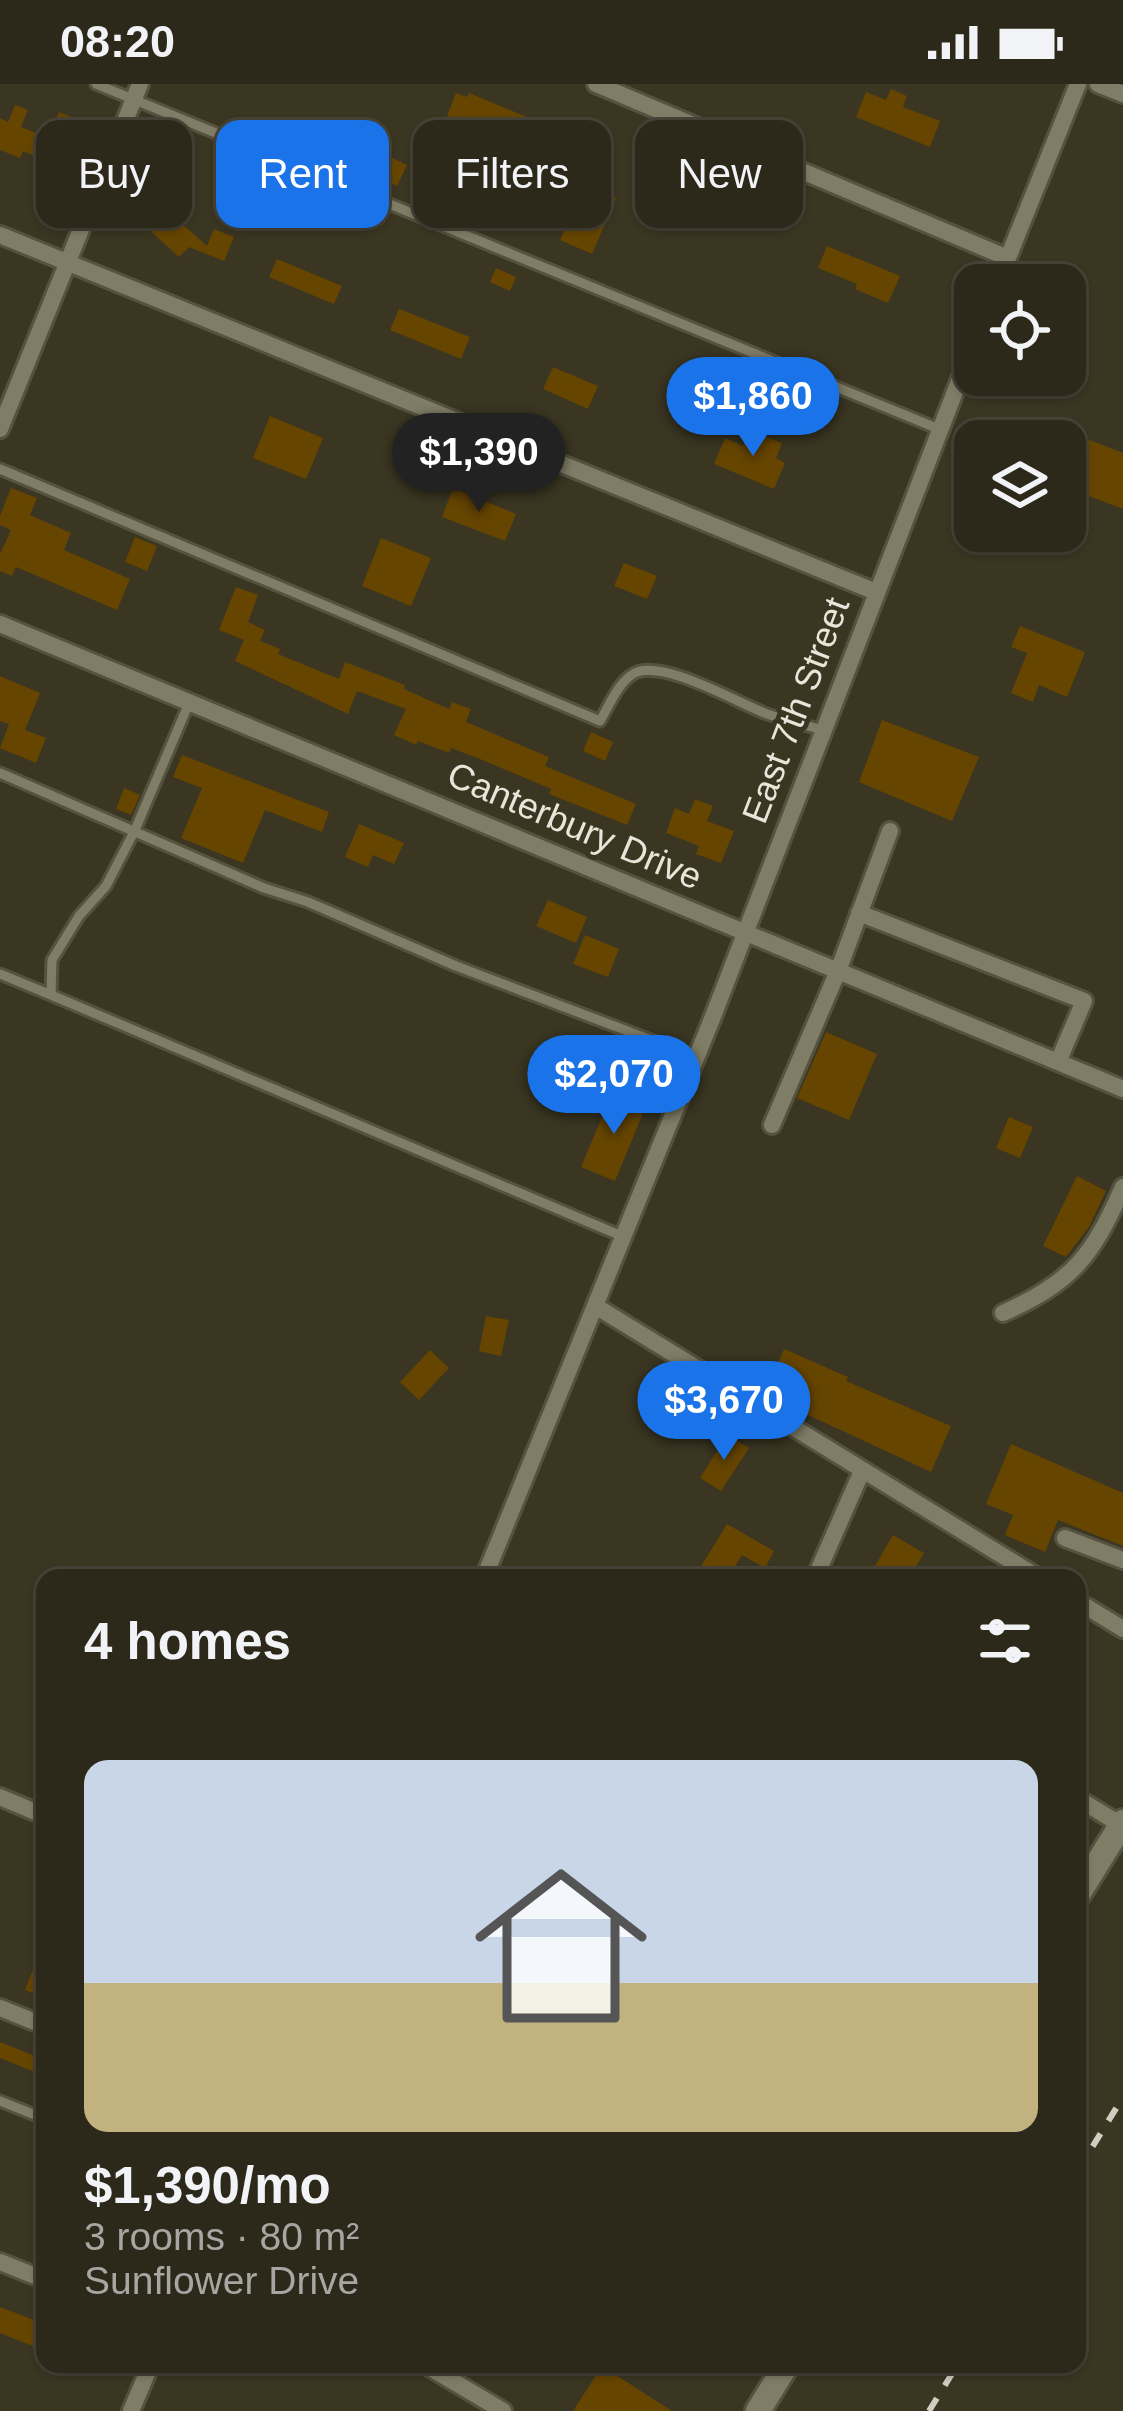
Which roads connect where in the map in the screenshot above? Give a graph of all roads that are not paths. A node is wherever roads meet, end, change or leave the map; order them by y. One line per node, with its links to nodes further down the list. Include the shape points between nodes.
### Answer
1 (96, 84): 5 (lane)
2 (596, 84): 8 (street)
3 (1078, 84): 8 (street)
4 (1098, 84): 6 (street)
5 (136, 92): 9 (street); 13 (lane)
6 (1123, 94)
7 (0, 235): 9 (street)
8 (1008, 258): 10 (street)
9 (67, 263): 12 (street); 15 (street)
10 (1006, 264)
11 (954, 393): 13 (street, East 7th Street)
12 (0, 428)
13 (940, 429): 15 (street, East 7th Street)
14 (0, 469): 18 (lane, via 600,721 624,683 648,669)
15 (876, 592): 18 (street, East 7th Street)
16 (0, 624): 17 (street, Canterbury Drive)
17 (189, 703): 20 (lane); 23 (street, Canterbury Drive)
18 (823, 730): 23 (street, East 7th Street)
19 (0, 772): 20 (lane)
20 (135, 830): 26 (lane, via 52,960); 27 (lane)
21 (890, 831): 22 (street)
22 (859, 914): 24 (street); 28 (street, via 1084,1001)
23 (745, 932): 24 (street, Canterbury Drive); 27 (street, East 7th Street)
24 (838, 970): 28 (street, Canterbury Drive); 30 (street)
25 (0, 974): 26 (lane)
26 (51, 994): 32 (lane)
27 (696, 1058): 32 (street, East 7th Street)
28 (1058, 1062): 29 (street, Canterbury Drive)
29 (1123, 1089)
30 (772, 1125)
31 (1123, 1186): 34 (street, via 1082,1262)
32 (625, 1237): 33 (street, East 7th Street)
33 (597, 1307): 35 (street); 38 (street, East 7th Street)
34 (1003, 1313)
35 (862, 1471): 39 (street); 40 (street)
36 (1065, 1538): 37 (street)
37 (1123, 1560)
38 (488, 1569)
39 (819, 1569)
40 (1024, 1569)
41 (1086, 1606): 42 (street)
42 (1123, 1629)
43 (0, 1797): 45 (street)
44 (1086, 1803): 46 (street)
45 (36, 1812)
46 (1122, 1824): 47 (main road)
47 (1086, 1882)
48 (0, 2008): 49 (street)
49 (36, 2022)
50 (0, 2101): 51 (lane)
51 (36, 2115)
52 (0, 2262): 53 (street)
53 (36, 2276)
54 (147, 2373): 57 (street)
55 (439, 2373): 58 (street)
56 (782, 2373): 59 (main road)
57 (131, 2411)
58 (502, 2411)
59 (758, 2411)

